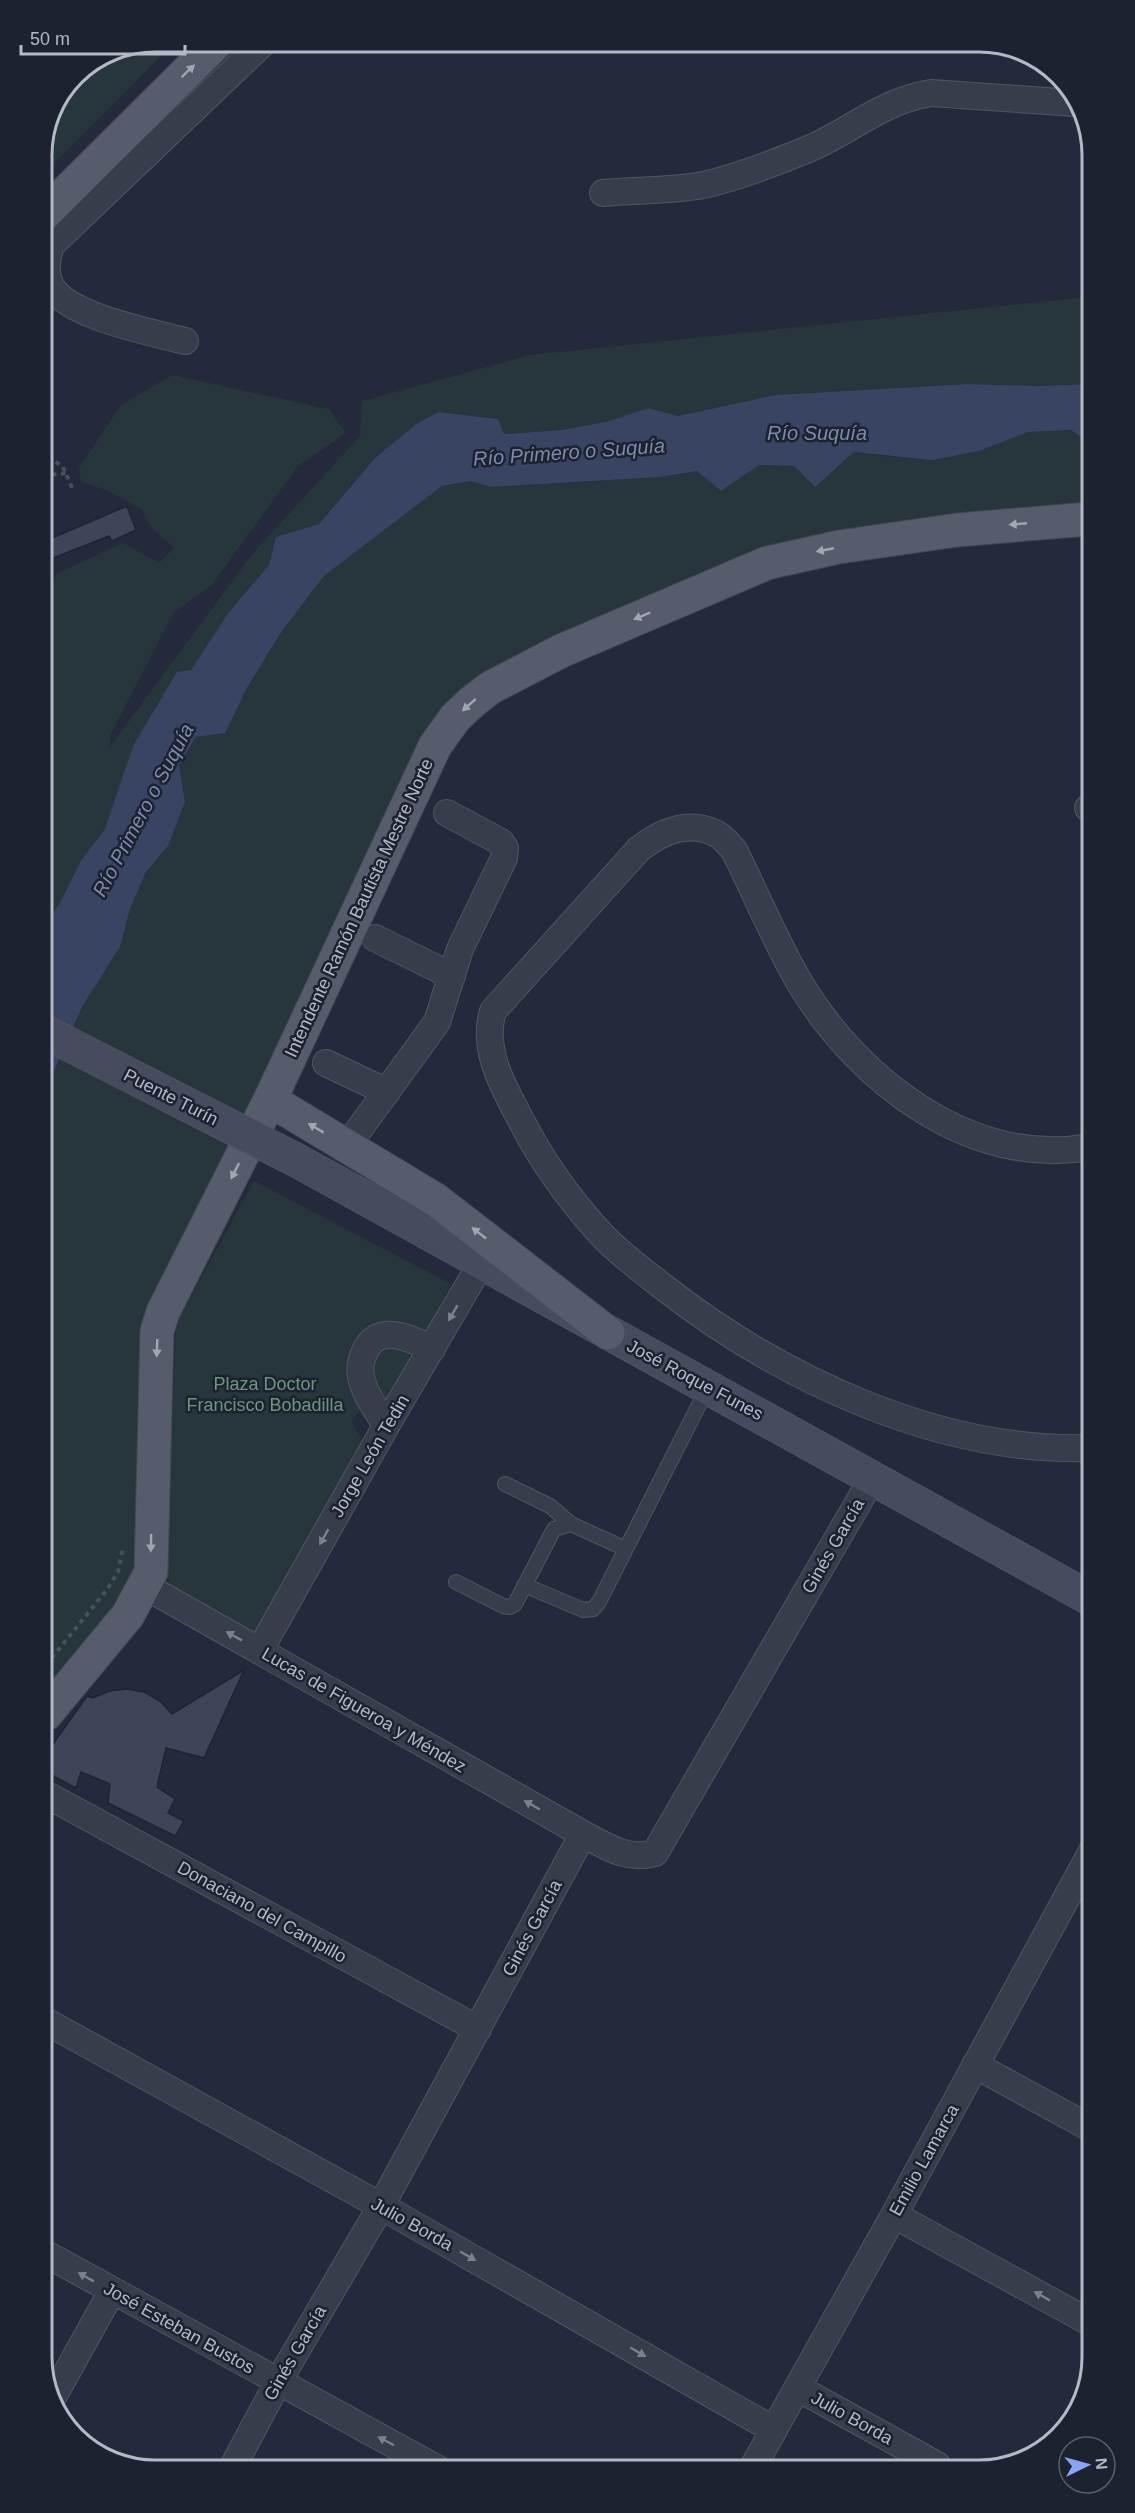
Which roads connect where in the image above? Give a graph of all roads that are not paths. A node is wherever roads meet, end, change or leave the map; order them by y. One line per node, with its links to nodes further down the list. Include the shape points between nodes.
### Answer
1 (177, 52): 5 (main road)
2 (207, 52): 7 (main road, one-way to 2)
3 (253, 52): 8 (street)
4 (1068, 103): 6 (street, via 931,93 908,96 813,147 726,179 701,185)
5 (53, 179)
6 (603, 193)
7 (53, 205)
8 (53, 243)
9 (53, 288): 10 (street, via 63,300 99,318)
10 (185, 341)
11 (1082, 520): 18 (main road, Intendente Ramón Bautista Mestre Norte, one-way to 18, via 957,530 839,547 766,563 561,651 490,688 455,718 435,746)
12 (447, 813): 14 (street, via 501,842 505,848)
13 (375, 938): 14 (street)
14 (452, 976): 17 (street, via 437,1022)
15 (53, 1036): 21 (main road, Puente Turín, bridge)
16 (326, 1063): 17 (street)
17 (387, 1092): 19 (street)
18 (270, 1100): 19 (main road, one-way to 18); 34 (main road, Intendente Ramón Bautista Mestre Norte, one-way to 34, via 157,1331 151,1572)
19 (347, 1146): 23 (main road, one-way to 19, via 436,1200)
20 (1082, 1148): 27 (street, via 1046,1150 991,1141 925,1112 886,1086 852,1052 800,984 734,850 718,834 705,830 667,830 639,849 493,1011 488,1027 489,1047 510,1100 532,1141 572,1199 600,1234 682,1301 768,1356 829,1388 903,1418 947,1432 1026,1447)
21 (298, 1161): 22 (main road, José Roque Funes)
22 (482, 1262): 23 (main road, José Roque Funes); 24 (street, Jorge León Tedin, one-way to 24)
23 (608, 1333): 25 (main road, José Roque Funes)
24 (432, 1349): 26 (street, Jorge León Tedin); 26 (street, via 398,1335 376,1337 369,1344 361,1376)
25 (708, 1387): 28 (main road, José Roque Funes); 31 (lane)
26 (386, 1426): 36 (street, Jorge León Tedin, one-way to 36)
27 (1082, 1448)
28 (873, 1477): 35 (main road, José Roque Funes); 39 (street, Ginés García, via 655,1853 634,1857)
29 (505, 1484): 30 (lane, via 550,1506)
30 (572, 1524): 31 (lane); 33 (lane, via 554,1529)
31 (626, 1549): 33 (lane, via 593,1609 583,1610)
32 (456, 1582): 33 (lane, via 510,1607)
33 (524, 1585)
34 (145, 1586): 36 (street, Lucas de Figueroa y Méndez, one-way to 34); 37 (main road, Intendente Ramón Bautista Mestre Norte, via 128,1615)
35 (1082, 1594)
36 (260, 1650): 39 (street, Lucas de Figueroa y Méndez, one-way to 36)
37 (52, 1706)
38 (52, 1798): 42 (street, Donaciano del Campillo)
39 (583, 1834): 42 (street, Ginés García)
40 (1082, 1883): 43 (street, Emilio Lamarca)
41 (52, 2025): 45 (street, Julio Borda)
42 (478, 2029): 45 (street, Ginés García)
43 (975, 2065): 44 (street); 46 (street, Emilio Lamarca)
44 (1082, 2124)
45 (381, 2206): 50 (street, Ginés García); 53 (street, Julio Borda, one-way to 53)
46 (894, 2215): 49 (street, one-way to 46); 51 (street, Emilio Lamarca)
47 (52, 2257): 48 (street, José Esteban Bustos, one-way to 47)
48 (112, 2291): 50 (street, José Esteban Bustos); 52 (street)
49 (1082, 2318)
50 (278, 2382): 54 (street, Ginés García); 55 (street, José Esteban Bustos, one-way to 50)
51 (798, 2388): 53 (street, Emilio Lamarca); 57 (street, Julio Borda)
52 (57, 2389)
53 (774, 2430): 56 (street, Emilio Lamarca)
54 (236, 2460)
55 (421, 2460)
56 (757, 2460)
57 (928, 2460)

